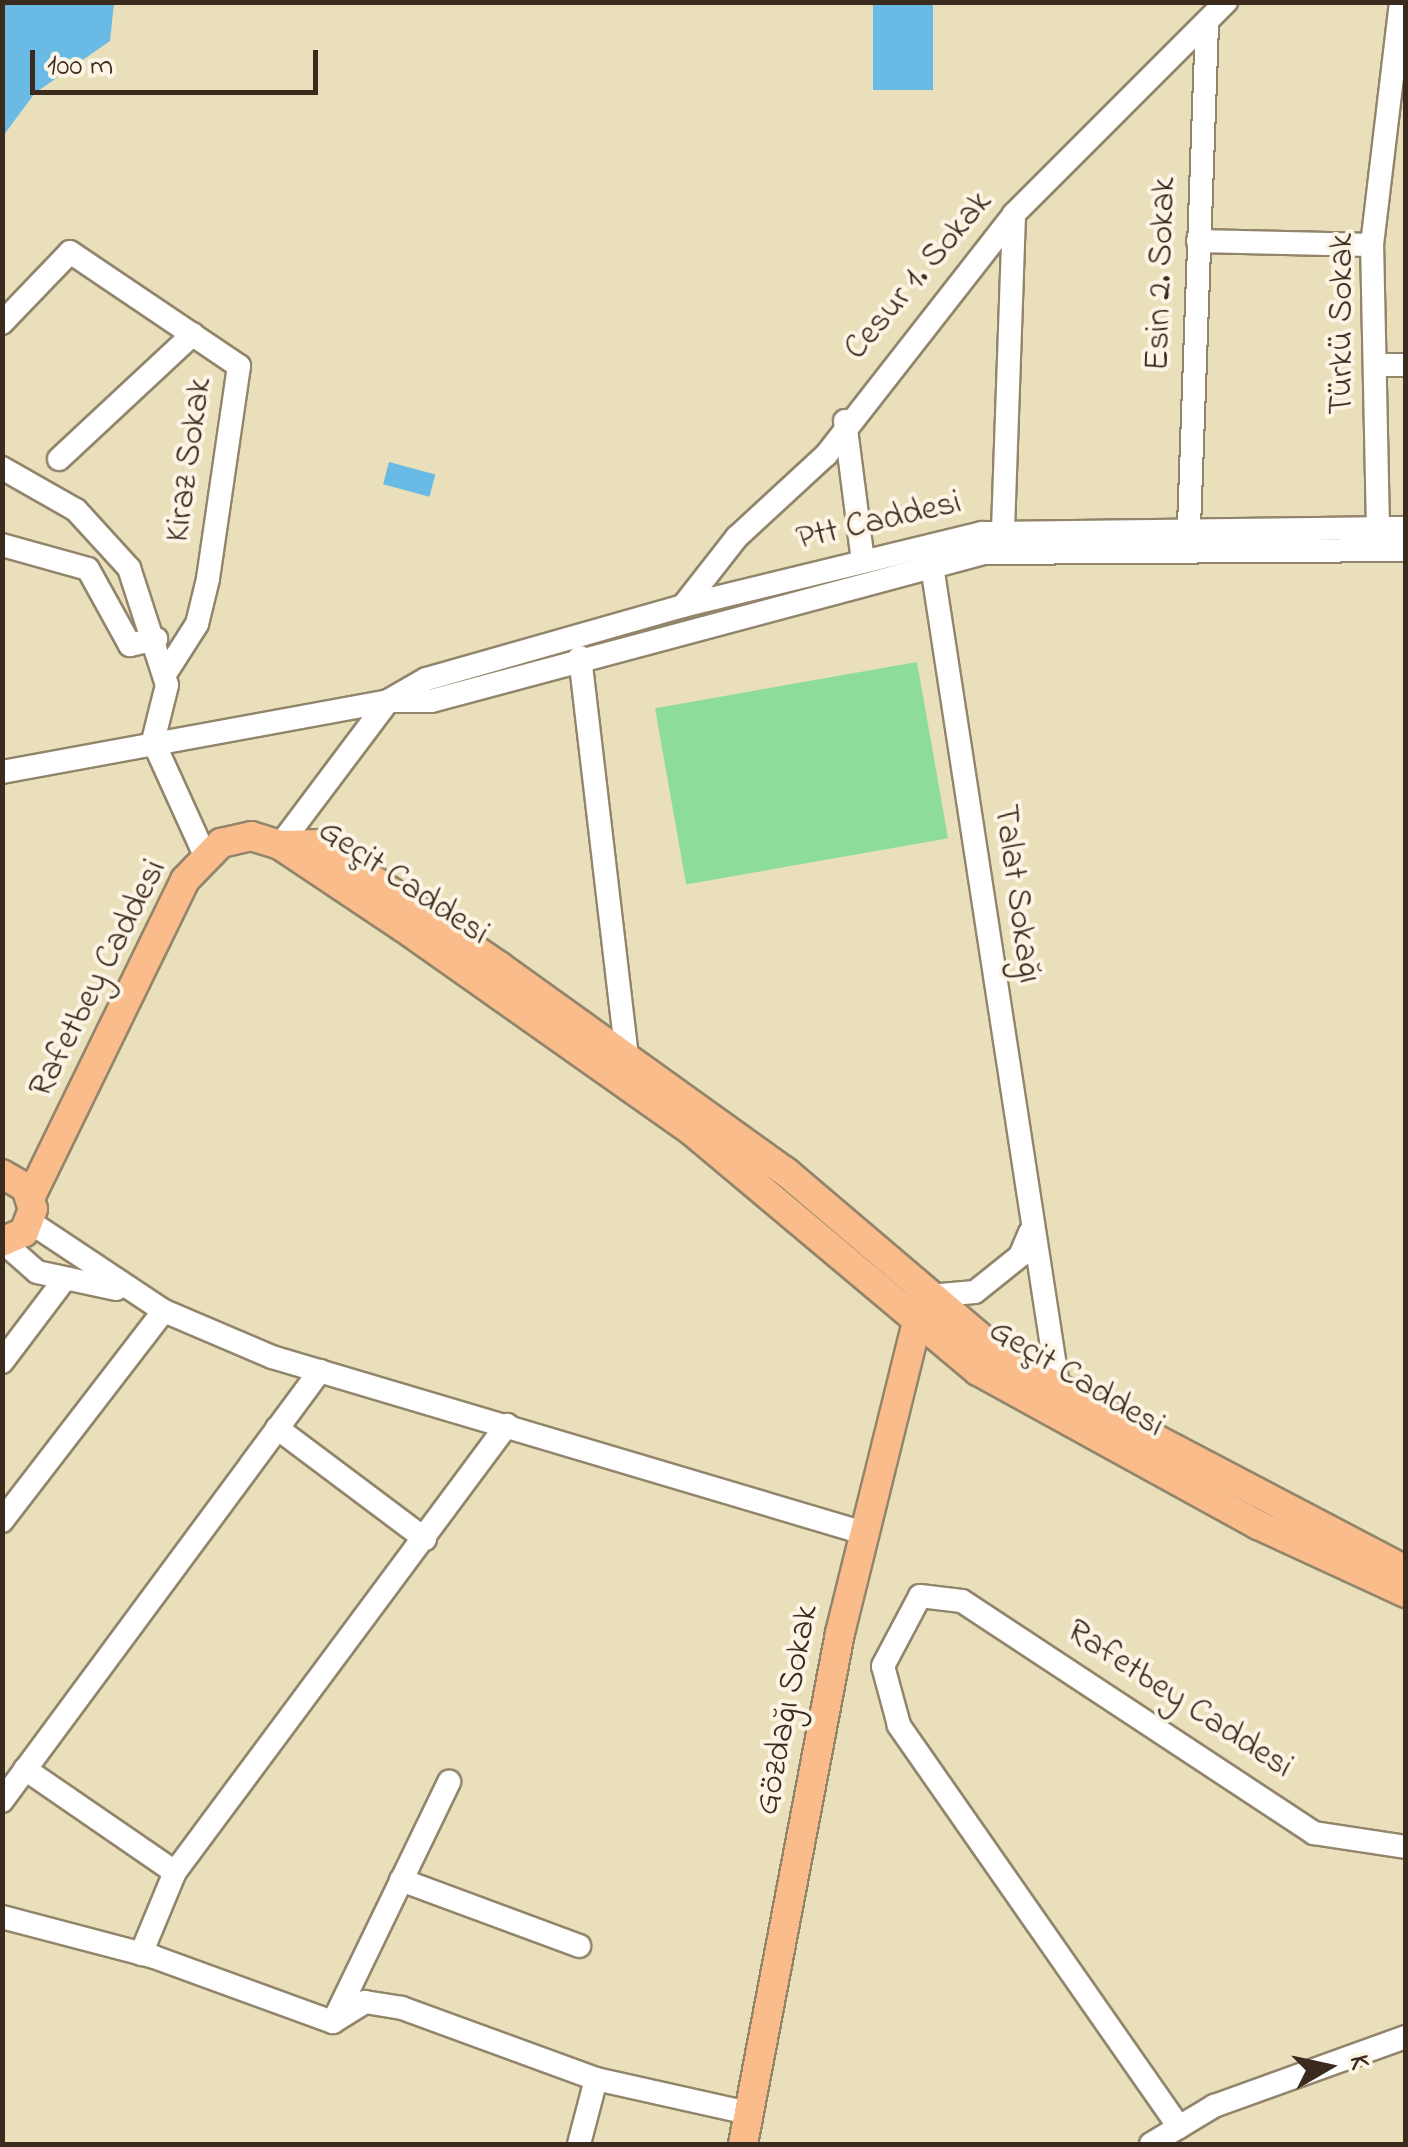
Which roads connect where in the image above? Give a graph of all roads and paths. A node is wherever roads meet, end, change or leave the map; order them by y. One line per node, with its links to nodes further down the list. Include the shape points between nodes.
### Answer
1 (1226, 2): 3 (street, Cesur 1. Sokak)
2 (1402, 2): 4 (street, Türkü Sokak)
3 (1207, 23): 7 (street, Cesur 1. Sokak); 8 (street, Esin 2. Sokak)
4 (1403, 35): 6 (street, Türkü Sokak)
5 (1406, 203): 6 (street)
6 (1382, 205): 9 (street, Türkü Sokak)
7 (1014, 214): 14 (street, Cesur 1. Sokak); 20 (street)
8 (1198, 241): 9 (street); 17 (street, Esin 2. Sokak)
9 (1372, 245): 12 (street, Türkü Sokak)
10 (2, 323): 11 (street, Kiraz Sokak, via 70,252)
11 (192, 334): 15 (street); 28 (street, Kiraz Sokak, via 239,366 201,609)
12 (1377, 365): 13 (street); 18 (street, Türkü Sokak)
13 (1406, 365)
14 (845, 420): 23 (street); 25 (street, Cesur 1. Sokak, via 826,454 737,537)
15 (59, 459)
16 (2, 468): 26 (street, via 99,529 129,568)
17 (1188, 528): 18 (street, Ptt Caddesi); 20 (street, Ptt Caddesi)
18 (1378, 528): 19 (street, Ptt Caddesi)
19 (1406, 528)
20 (1003, 530): 23 (street, Ptt Caddesi)
21 (2, 545): 26 (street, via 88,569 106,588 130,645)
22 (1406, 550): 24 (street, Ptt Caddesi, via 1045,548)
23 (863, 561): 25 (street, Ptt Caddesi)
24 (932, 566): 27 (street, Ptt Caddesi); 38 (street, Talat Sokağı)
25 (683, 606): 29 (street, Ptt Caddesi, via 426,678)
26 (156, 639): 28 (street)
27 (580, 657): 29 (street, Ptt Caddesi, via 431,701); 34 (street)
28 (165, 674): 30 (street)
29 (388, 701): 30 (street, Ptt Caddesi); 32 (street)
30 (153, 741): 31 (street, Ptt Caddesi); 33 (street)
31 (2, 772)
32 (280, 845): 33 (main road, Rafetbey Caddesi, via 251,836 221,843); 34 (main road, Geçit Caddesi, via 321,844); 42 (main road, Geçit Caddesi, via 693,1132)
33 (206, 858): 35 (main road, Rafetbey Caddesi, via 185,880)
34 (628, 1059): 42 (main road, Geçit Caddesi, via 786,1172)
35 (50, 1157): 36 (main road); 37 (main road, Rafetbey Caddesi)
36 (3, 1174): 37 (main road)
37 (30, 1209): 39 (main road); 41 (street)
38 (1030, 1232): 42 (street, via 1020,1256 975,1292); 46 (street, Talat Sokağı)
39 (3, 1242): 40 (street, via 22,1264)
40 (64, 1280): 41 (street); 44 (street)
41 (130, 1291): 43 (street)
42 (920, 1306): 46 (main road, Geçit Caddesi); 50 (main road, Gözdağı Sokak); 53 (main road, Geçit Caddesi, via 1043,1410)
43 (164, 1312): 45 (street); 49 (street)
44 (2, 1362)
45 (320, 1371): 47 (street); 48 (street)
46 (1059, 1392): 52 (main road, Geçit Caddesi)
47 (507, 1425): 50 (street, via 618,1466); 51 (street)
48 (277, 1428): 51 (street); 54 (street)
49 (2, 1521)
50 (864, 1533): 66 (main road, Gözdağı Sokak)
51 (425, 1539): 58 (street)
52 (1406, 1570)
53 (1406, 1593)
54 (25, 1769): 56 (street); 58 (street)
55 (449, 1782): 59 (street)
56 (2, 1801)
57 (1406, 1847): 67 (street, Rafetbey Caddesi, via 1314,1833 962,1601 920,1596 883,1666 898,1725)
58 (175, 1872): 62 (street)
59 (400, 1880): 61 (street); 63 (street)
60 (2, 1917): 62 (street)
61 (580, 1946)
62 (141, 1954): 63 (street)
63 (333, 2022): 65 (street, via 365,2002 402,2008)
64 (1406, 2037): 67 (street, via 1275,2080)
65 (596, 2079): 66 (street); 68 (street)
66 (748, 2113): 69 (main road, Gözdağı Sokak)
67 (1180, 2127): 70 (street)
68 (579, 2144)
69 (743, 2144)
70 (1151, 2144)

